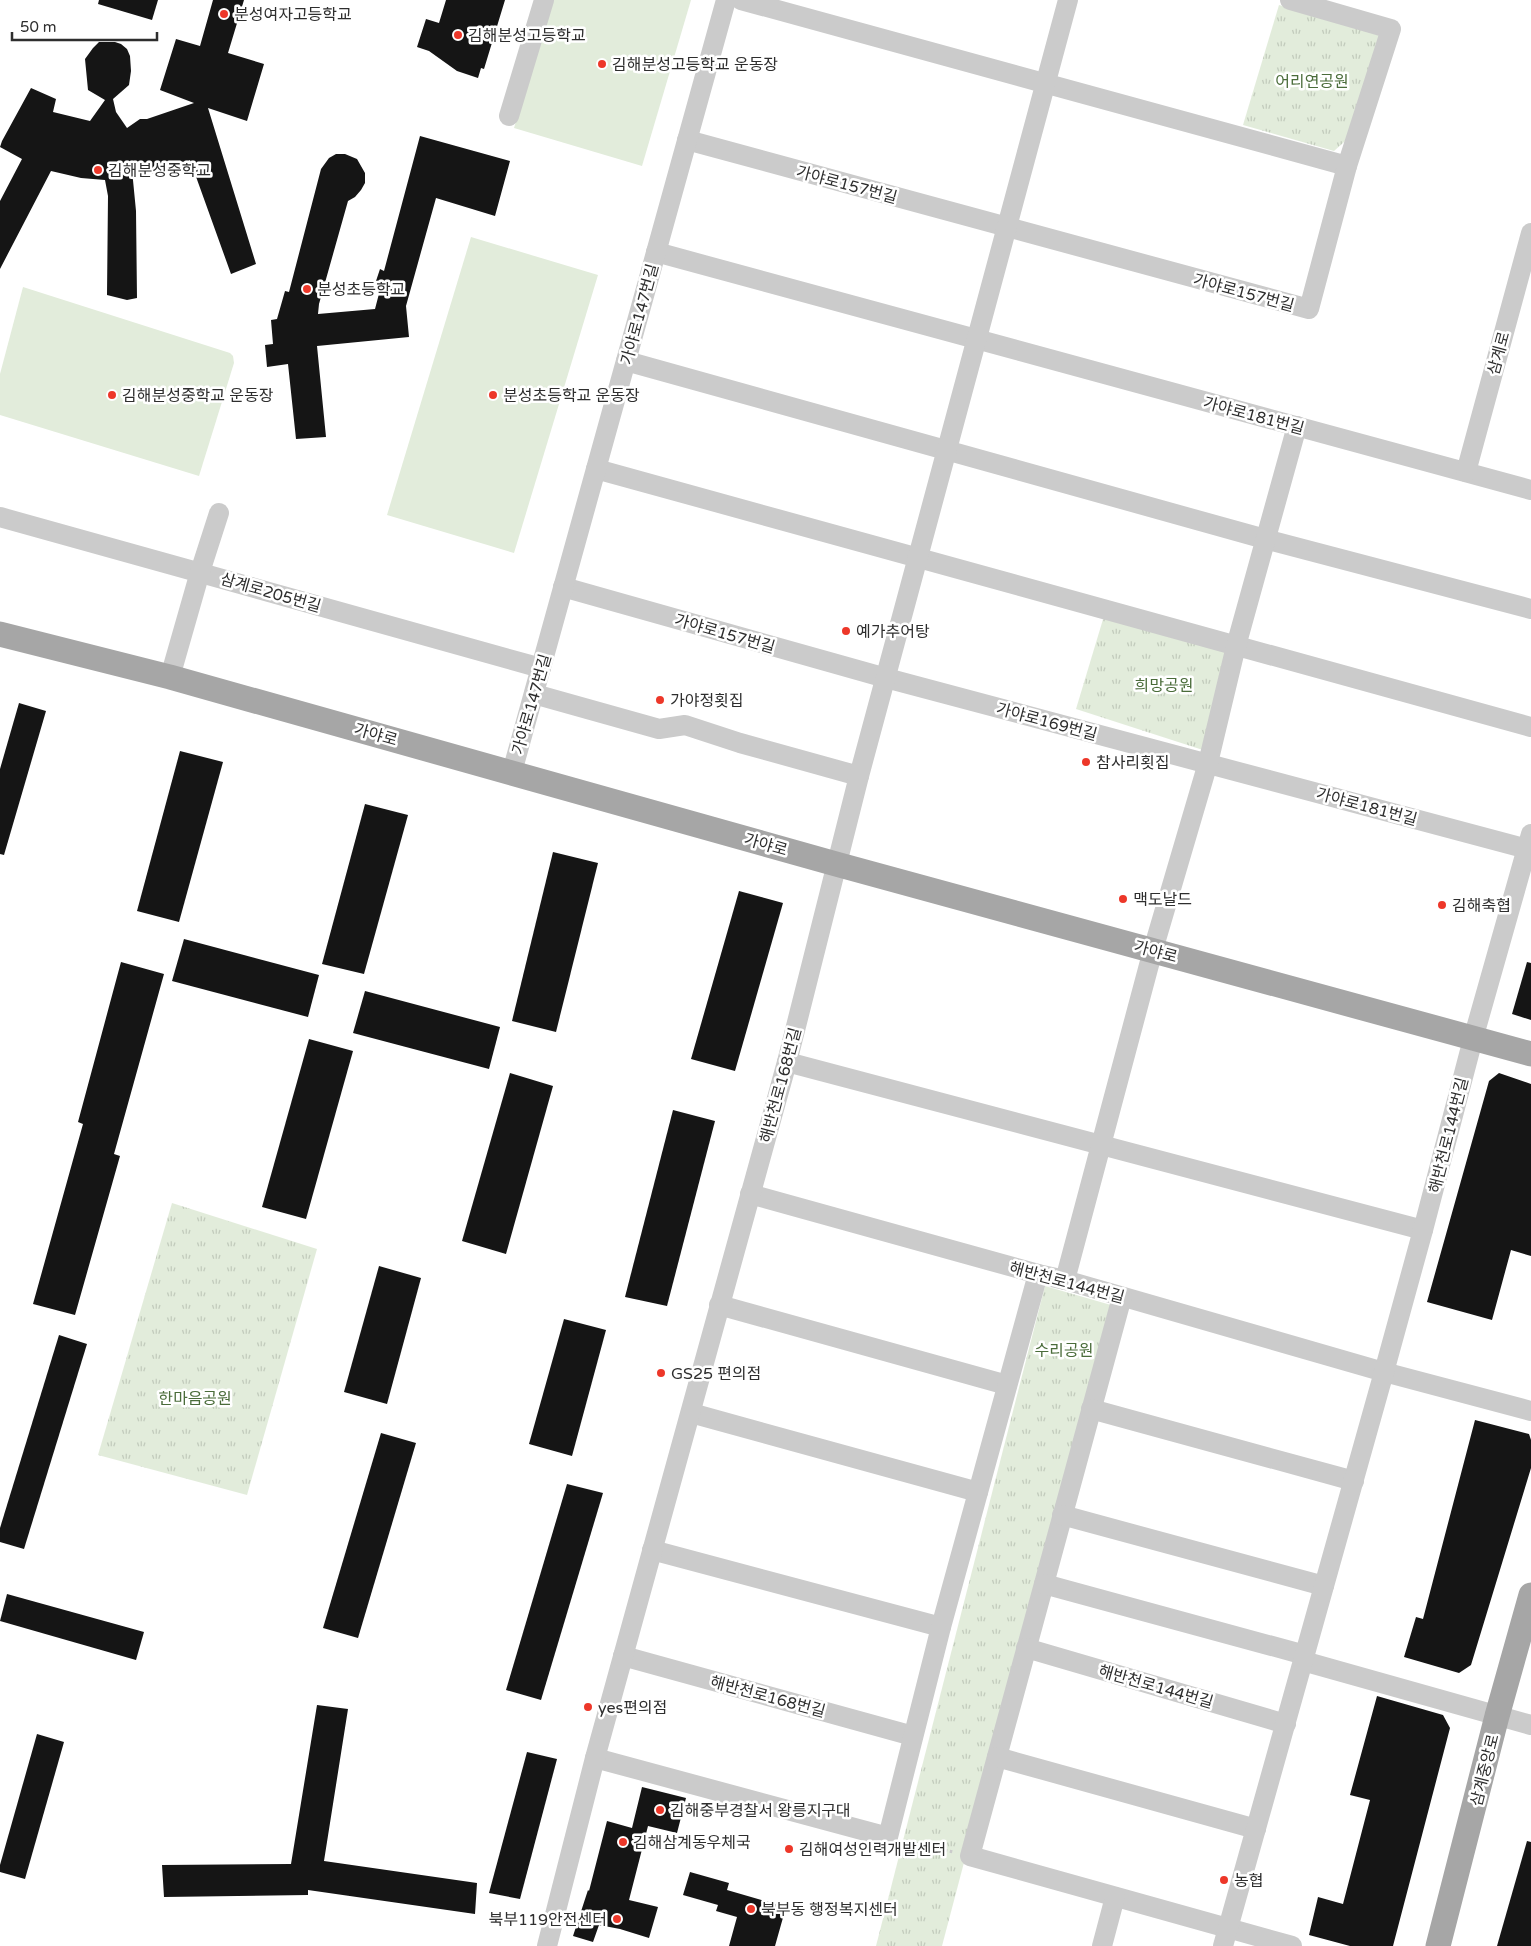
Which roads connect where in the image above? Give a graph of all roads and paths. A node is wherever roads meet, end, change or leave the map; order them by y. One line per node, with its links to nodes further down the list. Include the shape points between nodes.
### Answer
1 (544, 0): 7 (street)
2 (726, 0): 8 (street, 가야로147번길)
3 (741, 0): 6 (street)
4 (1068, 0): 6 (street)
5 (1290, 0): 9 (street, via 1391,29)
6 (1045, 84): 9 (street); 10 (street)
7 (509, 116)
8 (687, 140): 10 (street, 가야로157번길); 12 (street, 가야로147번길)
9 (1347, 166): 10 (street, 가야로157번길, via 1309,310)
10 (1006, 228): 13 (street)
11 (1531, 234): 18 (street, 삼계로)
12 (656, 252): 13 (street); 14 (street, 가야로147번길)
13 (976, 340): 15 (street, 가야로181번길); 16 (street)
14 (626, 361): 16 (street); 17 (street, 가야로147번길)
15 (1297, 426): 18 (street, 가야로181번길); 22 (street)
16 (946, 452): 22 (street); 23 (street)
17 (596, 470): 23 (street); 25 (street, 가야로147번길)
18 (1466, 472): 19 (street, 가야로181번길)
19 (1531, 490)
20 (219, 513): 24 (street)
21 (0, 517): 24 (street, 삼계로205번길)
22 (1265, 539): 26 (street); 28 (street)
23 (918, 558): 28 (street); 31 (street)
24 (200, 572): 29 (street, 삼계로205번길); 30 (street)
25 (563, 587): 29 (street, 가야로147번길); 31 (street, 가야로157번길)
26 (1531, 610)
27 (0, 634): 30 (main road, 가야로)
28 (1236, 646): 33 (street); 34 (street)
29 (541, 668): 32 (street, 가야로147번길)
30 (170, 677): 35 (main road, 가야로)
31 (886, 678): 34 (street, 가야로169번길); 36 (street)
32 (534, 694): 35 (street, 가야로147번길); 36 (street, via 659,729 685,725)
33 (1531, 727)
34 (1208, 763): 37 (street, 가야로181번길); 39 (street)
35 (512, 772): 38 (main road, 가야로)
36 (859, 776): 38 (street)
37 (1530, 844): 40 (street, 가야로181번길)
38 (836, 864): 39 (main road, 가야로); 42 (street, 해반천로168번길)
39 (1153, 950): 40 (main road, 가야로); 43 (street)
40 (1473, 1039): 41 (main road, 가야로); 45 (street, 해반천로144번길)
41 (1531, 1054)
42 (787, 1062): 43 (street); 44 (street, 해반천로168번길)
43 (1101, 1145): 45 (street); 47 (street)
44 (750, 1194): 46 (street, 해반천로144번길); 49 (street, 해반천로168번길)
45 (1423, 1230): 50 (street, 해반천로144번길)
46 (1038, 1274): 47 (street, 해반천로144번길); 51 (street)
47 (1065, 1280): 48 (street, 해반천로144번길)
48 (1122, 1297): 50 (street, 해반천로144번길); 52 (street)
49 (719, 1305): 51 (street); 54 (street, 해반천로168번길)
50 (1384, 1372): 53 (street); 55 (street, 해반천로144번길)
51 (1007, 1386): 56 (street)
52 (1091, 1409): 55 (street); 57 (street)
53 (1531, 1411)
54 (691, 1413): 56 (street); 58 (street, 해반천로168번길)
55 (1354, 1481): 60 (street, 해반천로144번길)
56 (978, 1492): 62 (street)
57 (1062, 1515): 59 (street); 60 (street)
58 (652, 1550): 62 (street); 64 (street, 해반천로168번길)
59 (1044, 1584): 63 (street); 65 (street)
60 (1324, 1586): 65 (street, 해반천로144번길)
61 (1531, 1595): 66 (main road, 삼계중앙로)
62 (941, 1627): 69 (street)
63 (1026, 1648): 67 (street, 해반천로144번길); 70 (street)
64 (623, 1656): 69 (street, 해반천로168번길); 71 (street, 해반천로168번길)
65 (1304, 1658): 66 (street); 67 (street, 해반천로144번길)
66 (1498, 1716): 68 (street); 80 (main road, 삼계중앙로)
67 (1286, 1724): 72 (street, 해반천로144번길)
68 (1531, 1725)
69 (913, 1736): 73 (street)
70 (997, 1757): 72 (street); 74 (street)
71 (595, 1758): 73 (street); 77 (street, 해반천로168번길)
72 (1256, 1829): 76 (street, 해반천로144번길)
73 (888, 1836): 74 (path)
74 (970, 1856): 75 (street)
75 (1115, 1897): 76 (street); 78 (street)
76 (1226, 1937): 79 (street)
77 (547, 1946)
78 (1102, 1946)
79 (1292, 1946)
80 (1438, 1946)

